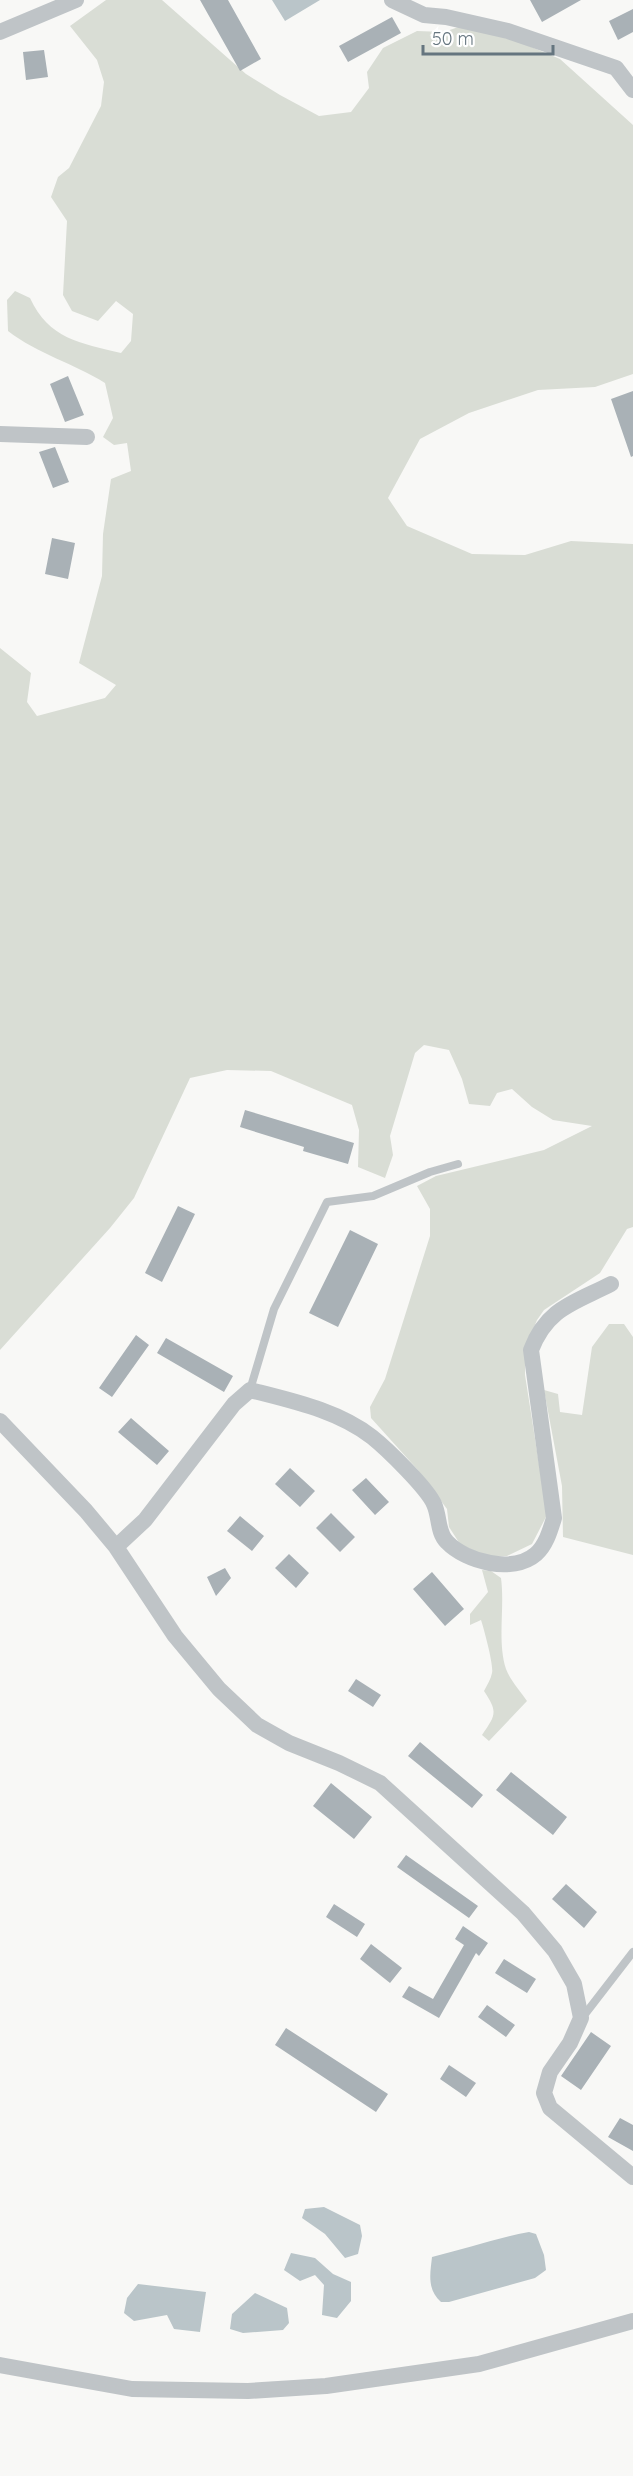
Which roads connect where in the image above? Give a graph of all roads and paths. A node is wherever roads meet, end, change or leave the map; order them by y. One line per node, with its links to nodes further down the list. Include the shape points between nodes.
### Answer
1 (76, 0): 3 (street)
2 (392, 0): 4 (street, via 424,15 508,31 616,68)
3 (0, 32)
4 (633, 90)
5 (0, 434): 6 (street)
6 (87, 437)
7 (458, 1164): 9 (lane, via 373,1196 327,1202 274,1309)
8 (611, 1284): 9 (street, via 552,1314 538,1332 531,1350 554,1518 543,1546 534,1555 516,1562 496,1564 468,1557 448,1544 441,1534 434,1503 372,1437 332,1413)
9 (250, 1390): 11 (street, via 234,1404 145,1520)
10 (0, 1421): 11 (street)
11 (116, 1547): 13 (street, via 175,1636 219,1689 257,1725 380,1783 523,1913 555,1951 574,1984)
12 (633, 1952): 13 (lane)
13 (581, 2018): 14 (street, via 550,2072 544,2093 550,2108)
14 (633, 2177)
15 (633, 2321): 16 (street, via 479,2364 326,2386 248,2391 132,2389)
16 (0, 2365)

